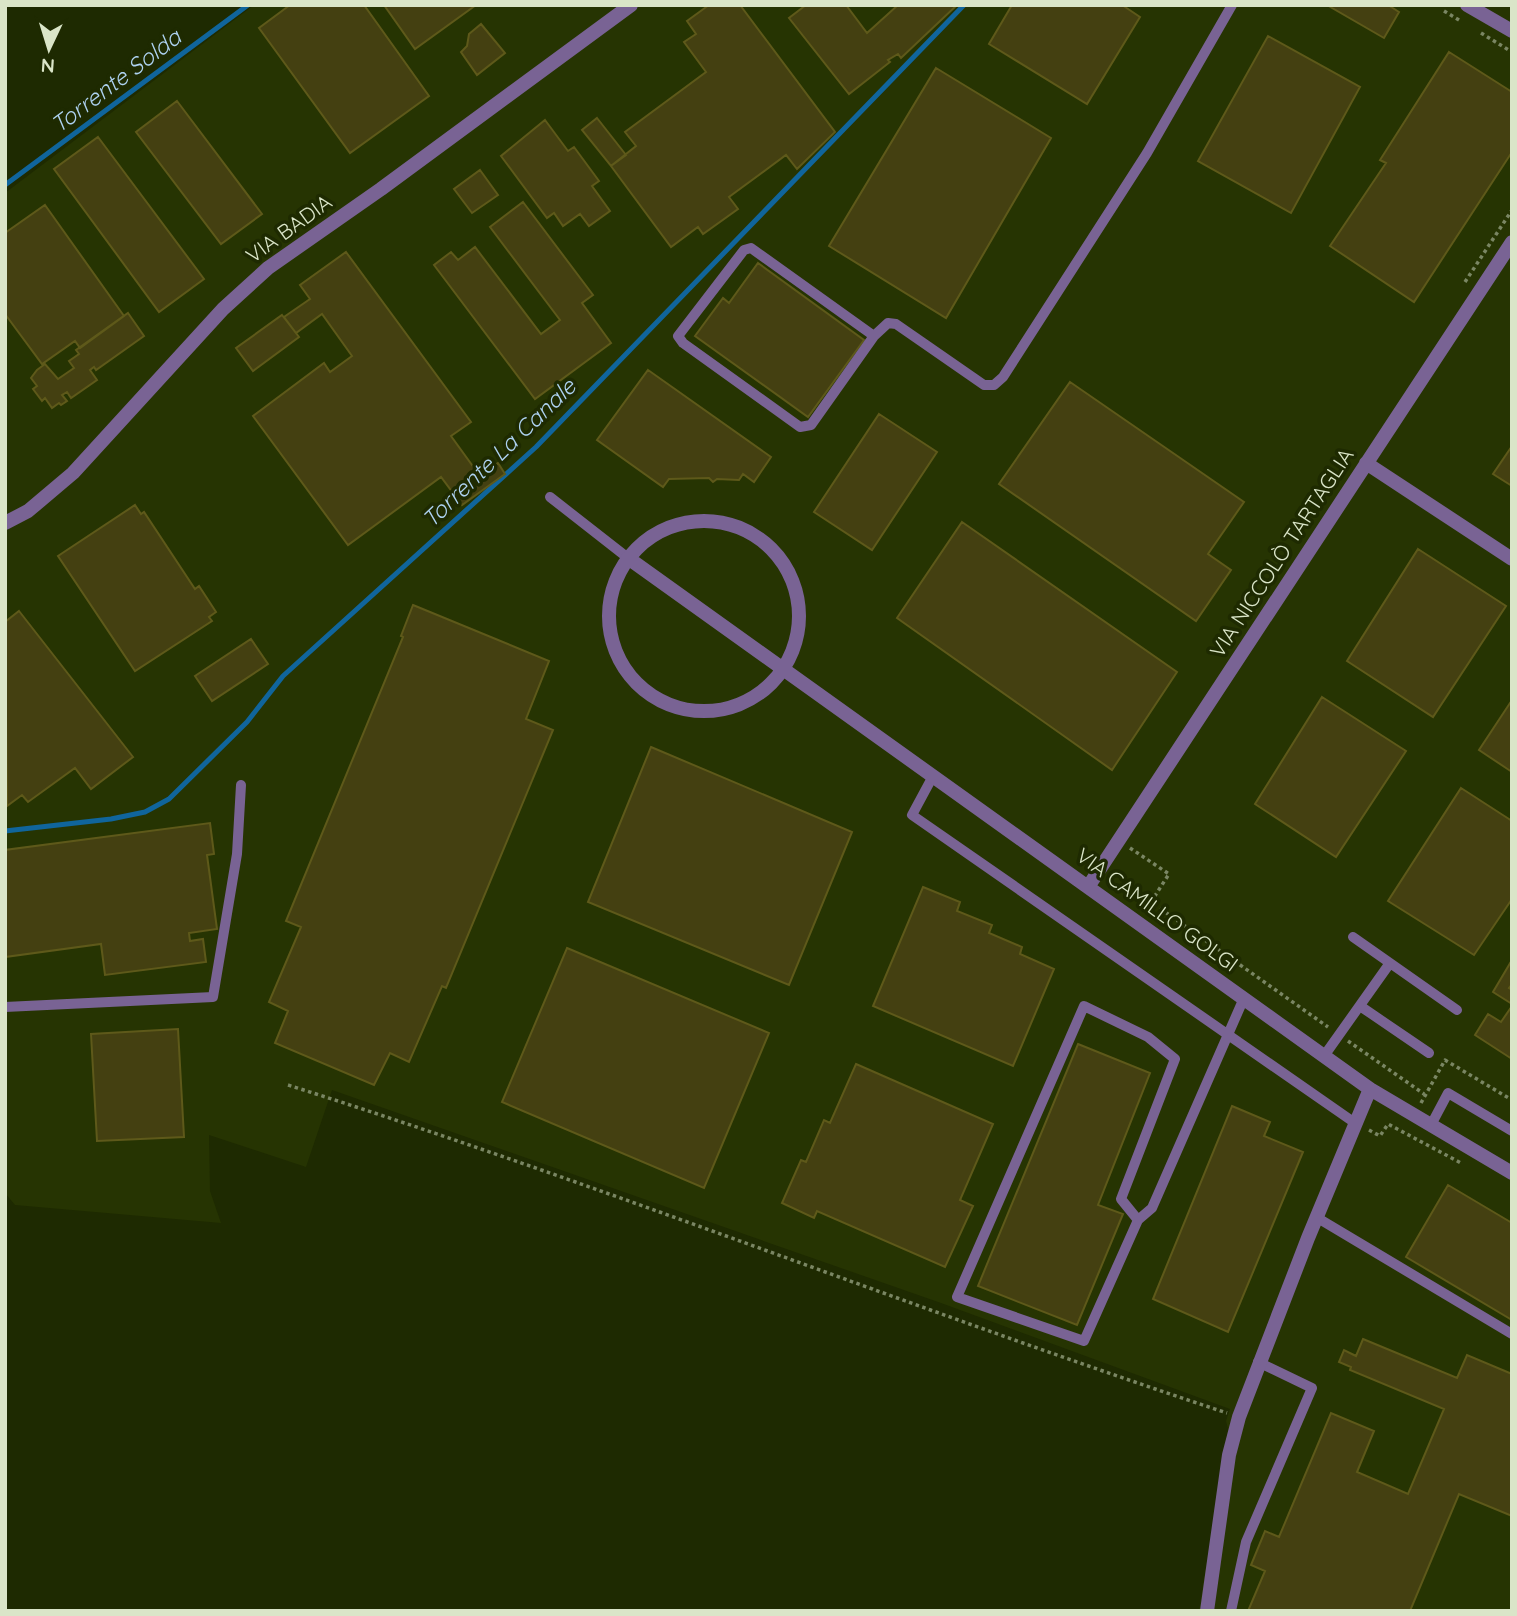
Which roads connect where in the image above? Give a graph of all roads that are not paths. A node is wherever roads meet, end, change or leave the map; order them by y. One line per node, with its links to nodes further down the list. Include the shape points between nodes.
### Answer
1 (631, 5): 9 (street, VIA BADIA, via 268,268 223,309 73,474 28,511)
2 (1232, 5): 6 (lane, via 1147,153 1003,377 994,385 984,385 896,324 884,324)
3 (1467, 5): 4 (street)
4 (1512, 31)
5 (1512, 242): 7 (street, VIA NICCOLÒ TARTAGLIA)
6 (874, 336): 6 (lane, via 751,248 744,250 678,336 806,428)
7 (1366, 463): 11 (street); 15 (street, VIA NICCOLÒ TARTAGLIA)
8 (550, 497): 10 (lane)
9 (5, 523)
10 (628, 558): 12 (street, VIA CAMILLO GOLGI); 12 (street, via 652,536 682,523 715,521 756,536 774,550 792,577 800,609 797,641); 12 (street, via 614,584 610,624 613,644 627,671 648,693 705,711 735,706 762,692)
11 (1512, 559)
12 (783, 671): 13 (street, VIA CAMILLO GOLGI)
13 (933, 776): 15 (street, VIA CAMILLO GOLGI); 22 (lane, via 912,815)
14 (241, 785): 20 (lane, via 237,853 213,997)
15 (1088, 887): 18 (street, VIA CAMILLO GOLGI)
16 (1353, 937): 17 (lane)
17 (1390, 963): 19 (lane); 21 (lane)
18 (1244, 998): 22 (lane); 24 (street, VIA CAMILLO GOLGI)
19 (1360, 1006): 23 (lane); 24 (lane)
20 (5, 1007)
21 (1457, 1010)
22 (1227, 1036): 26 (lane); 31 (lane, via 1152,1208)
23 (1429, 1053)
24 (1324, 1056): 25 (street, VIA CAMILLO GOLGI)
25 (1370, 1088): 26 (street); 27 (street, VIA CAMILLO GOLGI)
26 (1355, 1123): 30 (street)
27 (1431, 1125): 28 (lane, via 1448,1093); 29 (street, VIA CAMILLO GOLGI)
28 (1512, 1131)
29 (1512, 1173)
30 (1316, 1217): 32 (lane); 33 (street)
31 (1138, 1220): 31 (lane, via 1121,1199 1175,1059 1148,1037 1084,1006 957,1297 1084,1341)
32 (1512, 1334)
33 (1258, 1362): 34 (street, via 1229,1455); 35 (lane, via 1312,1388 1246,1542)
34 (1206, 1611)
35 (1231, 1611)

